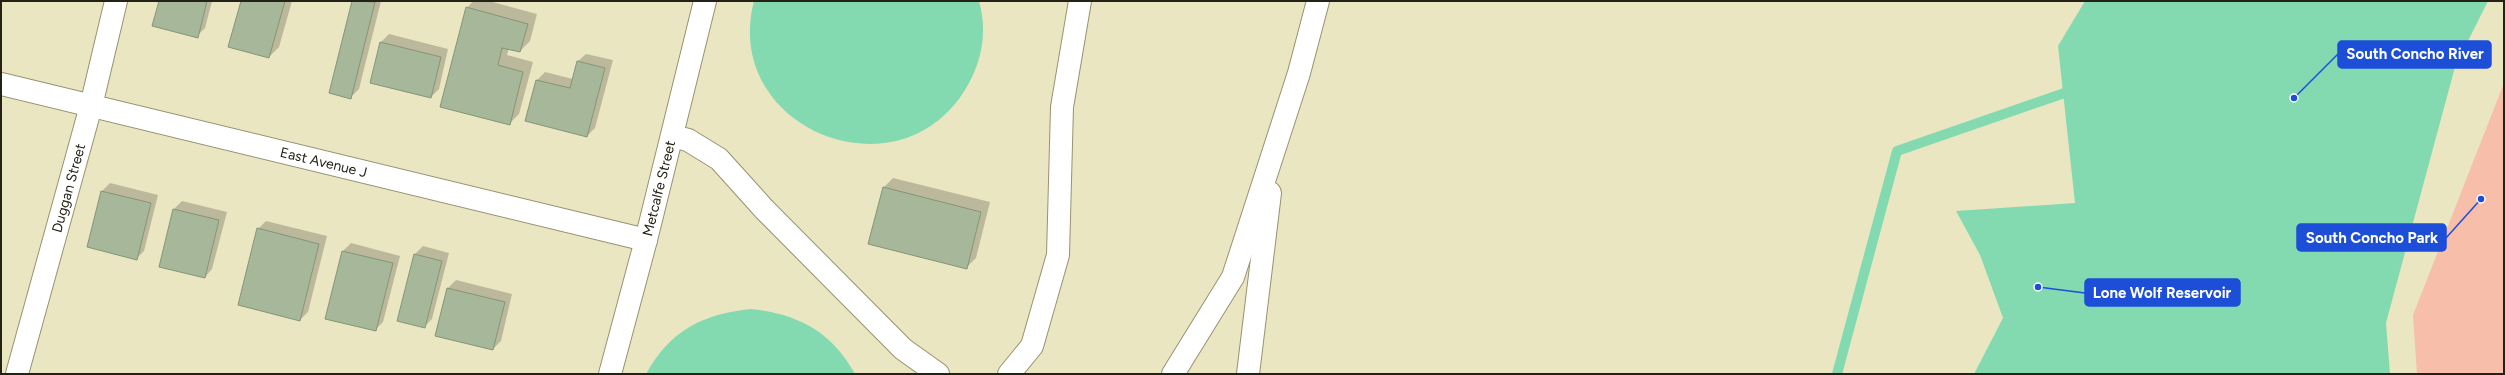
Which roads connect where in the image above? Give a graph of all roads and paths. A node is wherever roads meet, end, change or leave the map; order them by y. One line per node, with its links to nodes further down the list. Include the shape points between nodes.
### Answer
1 (116, 1): 6 (street, Duggan Street)
2 (705, 1): 7 (street, Metcalfe Street)
3 (1080, 1): 13 (street, via 1062,107 1058,255 1032,346)
4 (1318, 1): 8 (street, via 1299,73)
5 (1, 84): 6 (street, East Avenue J)
6 (91, 106): 9 (street, East Avenue J); 10 (street, Duggan Street)
7 (672, 136): 9 (street, Metcalfe Street); 12 (street, via 688,140 719,159 764,209 902,349)
8 (1276, 144): 14 (street, via 1233,277); 15 (street)
9 (646, 240): 11 (street, Metcalfe Street)
10 (16, 374)
11 (610, 374)
12 (938, 374)
13 (1009, 374)
14 (1173, 374)
15 (1248, 374)

